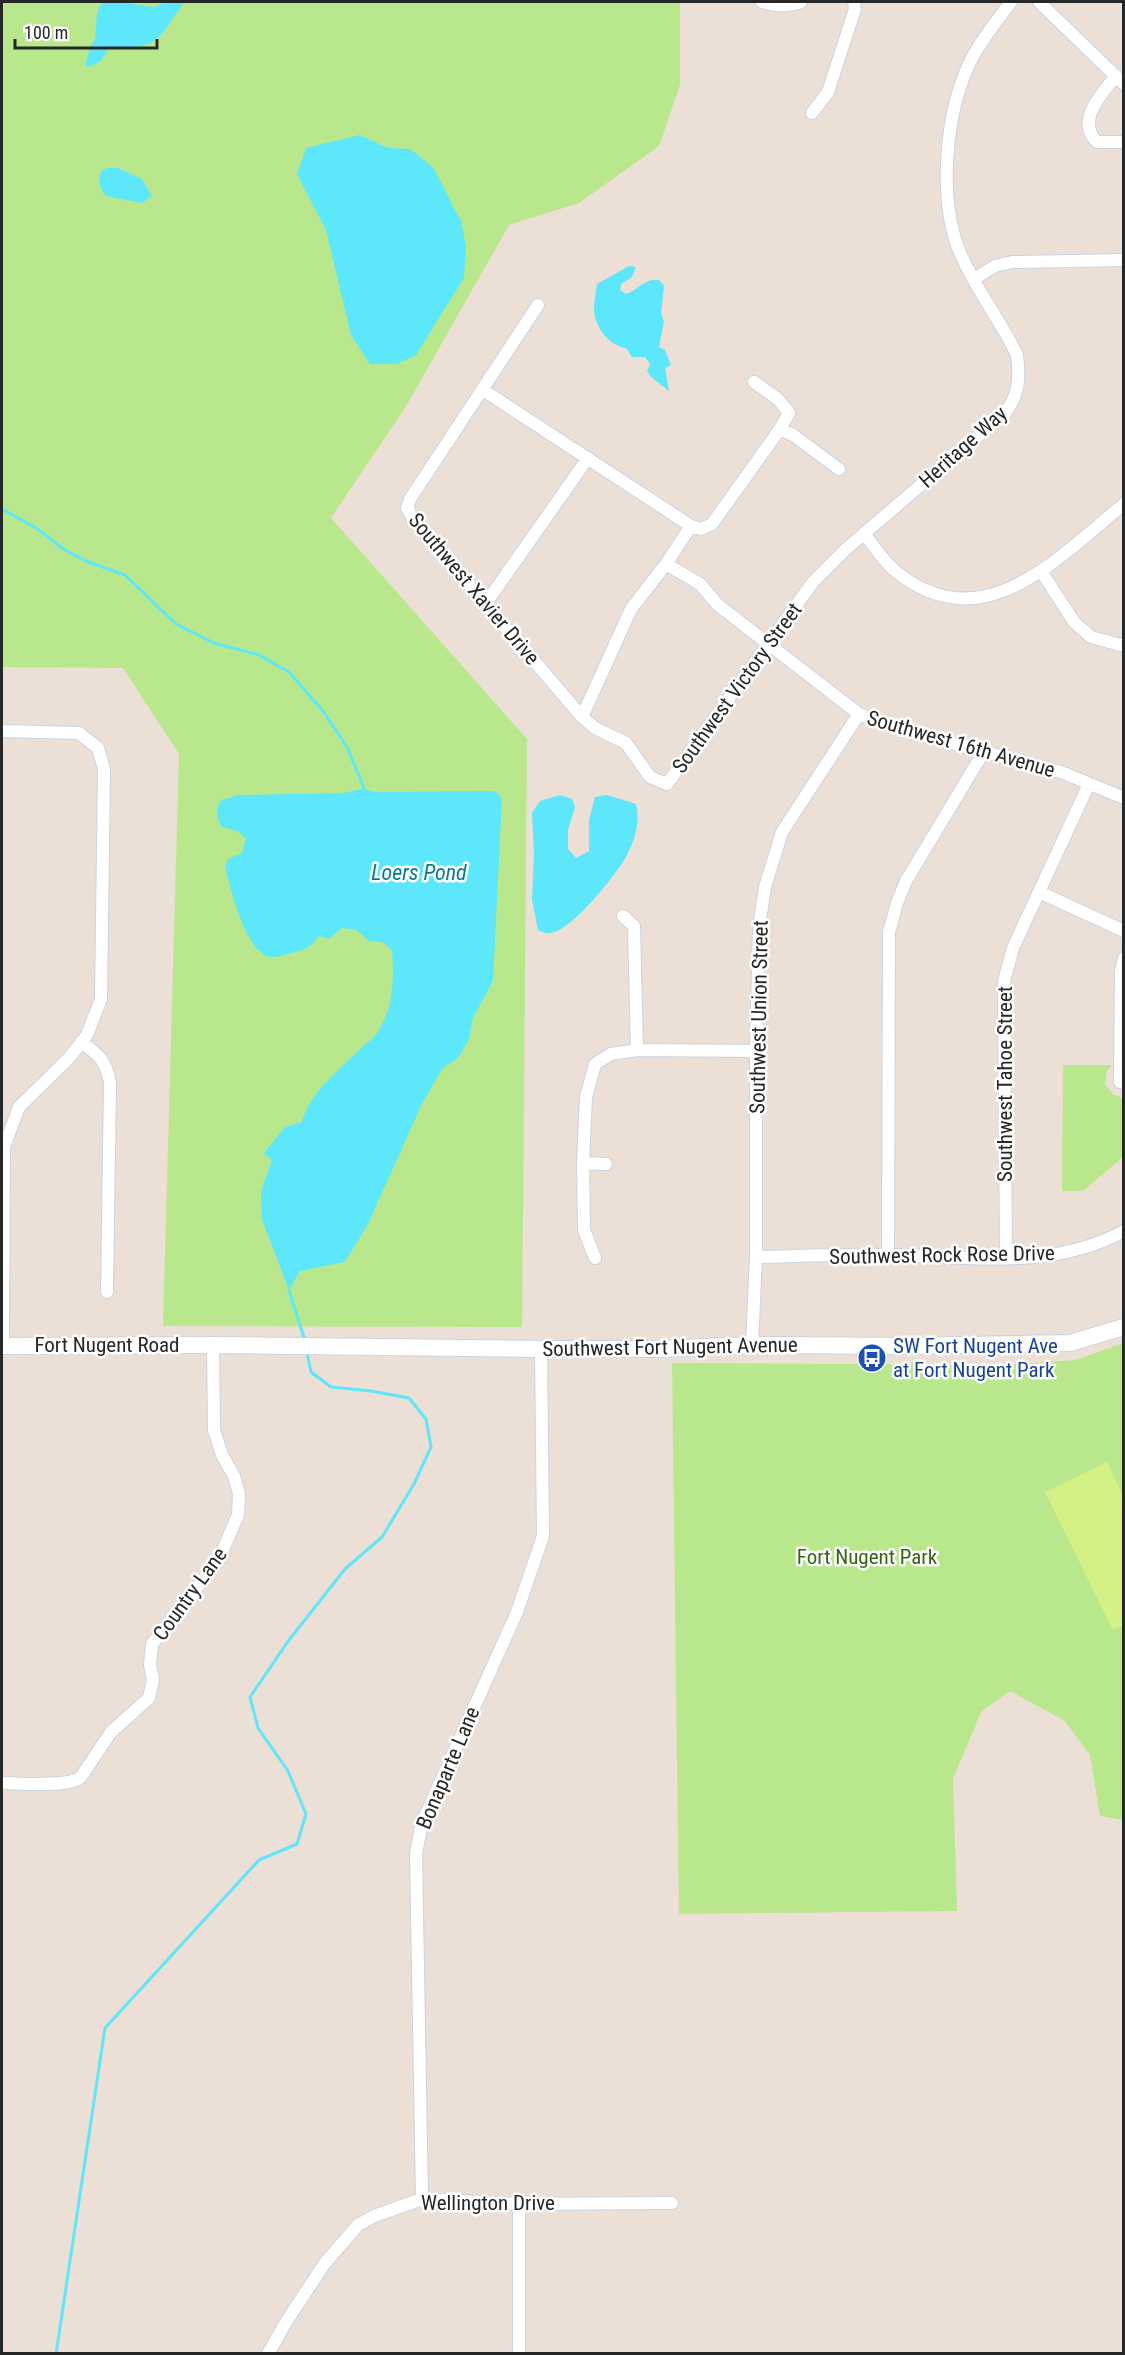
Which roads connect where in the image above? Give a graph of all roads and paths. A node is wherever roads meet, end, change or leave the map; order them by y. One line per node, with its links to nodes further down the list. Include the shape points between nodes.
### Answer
1 (762, 2): 2 (street)
2 (801, 2)
3 (854, 2): 7 (street, via 828,92)
4 (1011, 2): 10 (street, Heritage Way, via 971,60 951,130 948,203 954,237)
5 (1039, 2): 6 (street)
6 (1120, 80): 8 (street, via 1097,99 1089,129 1097,142)
7 (812, 113)
8 (1124, 142)
9 (1124, 260): 10 (street, via 1012,262 995,266)
10 (974, 279): 19 (street, Heritage Way, via 1017,355 1018,389 1005,413)
11 (538, 305): 13 (street, Southwest Xavier Drive)
12 (754, 382): 14 (street, via 778,399 789,413)
13 (483, 390): 15 (street); 22 (street, Southwest Xavier Drive, via 407,508 412,519)
14 (780, 429): 16 (street); 18 (street, via 712,524 701,529)
15 (588, 458): 18 (street); 22 (street)
16 (838, 469)
17 (1124, 504): 21 (street)
18 (691, 526): 20 (street)
19 (864, 533): 21 (street, via 892,568 920,588 942,597 967,599 996,594); 23 (street, Southwest Victory Street, via 813,582)
20 (666, 564): 23 (street, Southwest 16th Avenue, via 700,584 718,605); 26 (street, via 632,609)
21 (1041, 572): 24 (street, via 1074,622 1091,637)
22 (486, 603): 26 (street, Southwest Xavier Drive)
23 (769, 642): 25 (street, Southwest 16th Avenue); 26 (street, Southwest Victory Street, via 667,784 650,777 626,742 595,728)
24 (1124, 646)
25 (859, 714): 28 (street, Southwest 16th Avenue); 37 (street, Southwest Union Street, via 782,832 765,887 759,927)
26 (582, 717)
27 (2, 731): 35 (street, via 79,733 99,748 104,769 101,999)
28 (983, 753): 29 (street, Southwest 16th Avenue, via 1060,772); 42 (street, via 906,880 889,932)
29 (1089, 784): 30 (street, Southwest 16th Avenue); 31 (street, Southwest Tahoe Street)
30 (1124, 798)
31 (1039, 892): 33 (street); 45 (street, Southwest Tahoe Street, via 1012,948 1004,981)
32 (623, 916): 36 (street, via 634,926)
33 (1124, 931)
34 (1124, 958): 38 (street)
35 (81, 1042): 46 (street, via 101,1056 110,1082); 50 (street, via 19,1107 4,1147)
36 (637, 1050): 37 (street); 39 (street, via 611,1053 595,1064 586,1097)
37 (756, 1051): 43 (street, Southwest Union Street)
38 (1120, 1082)
39 (583, 1164): 40 (street); 44 (street, via 584,1230)
40 (606, 1164)
41 (1124, 1231): 45 (street, Southwest Rock Rose Drive, via 1070,1253)
42 (888, 1255): 43 (street, Southwest Rock Rose Drive); 45 (street, Southwest Rock Rose Drive)
43 (756, 1257): 49 (street, Southwest Union Street)
44 (595, 1258)
45 (1006, 1258)
46 (107, 1292)
47 (1124, 1327): 49 (street, Southwest Fort Nugent Avenue, via 1070,1343)
48 (213, 1345): 50 (street, Fort Nugent Road); 51 (street, Southwest Fort Nugent Avenue); 52 (street, Country Lane, via 214,1430 239,1494 238,1515 228,1541 218,1561 152,1644 149,1698 111,1732 81,1777 76,1782 64,1783)
49 (752, 1345): 51 (street, Southwest Fort Nugent Avenue)
50 (2, 1346)
51 (541, 1349): 53 (street, Bonaparte Lane, via 543,1536 517,1612 422,1823 416,1853)
52 (2, 1783)
53 (422, 2199): 55 (street, Wellington Drive); 56 (street, Wellington Drive, via 358,2225 325,2264)
54 (672, 2203): 55 (street, Wellington Drive)
55 (519, 2204): 57 (street)
56 (268, 2354)
57 (519, 2354)

